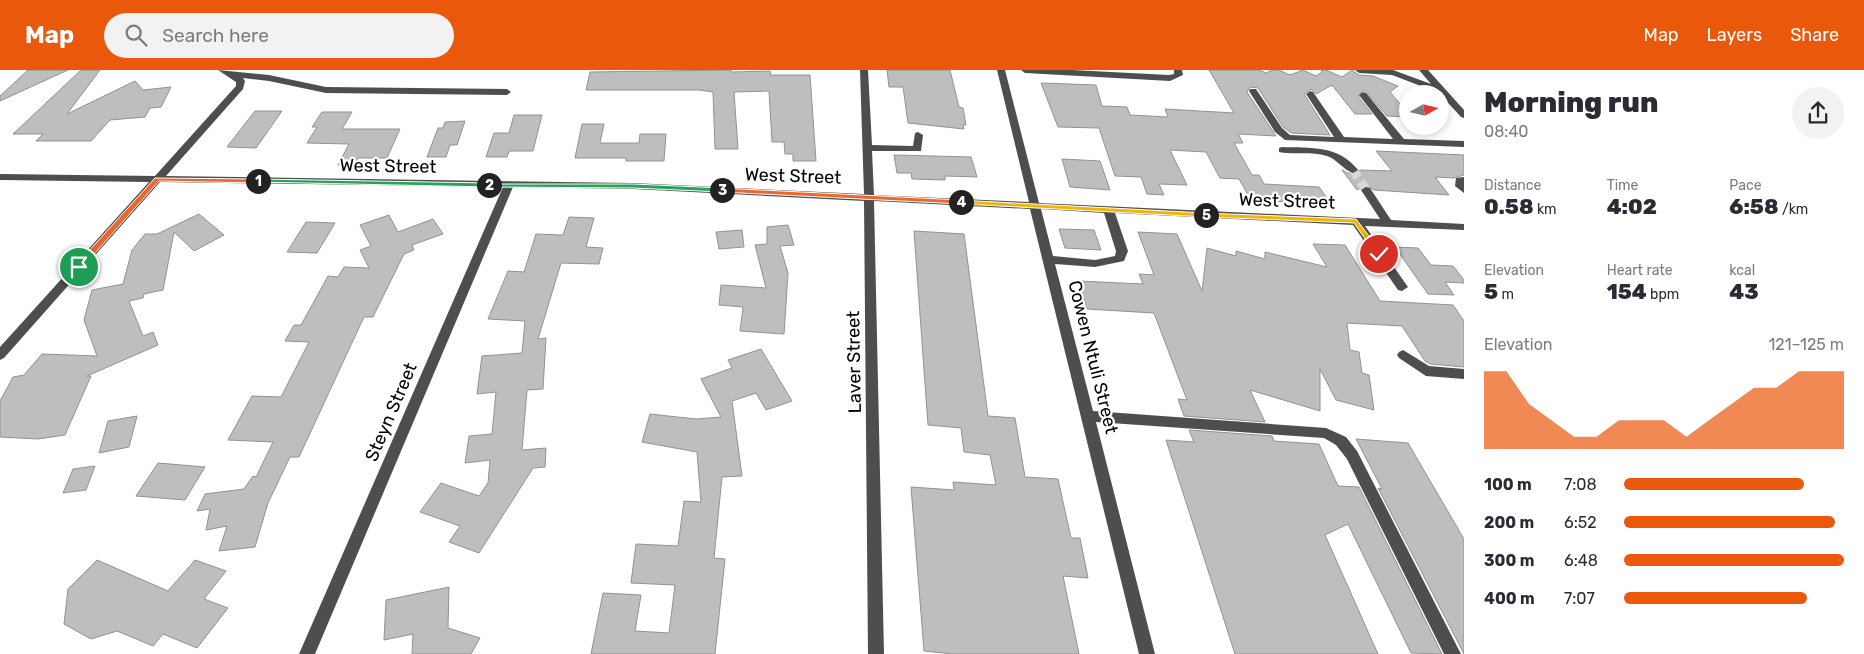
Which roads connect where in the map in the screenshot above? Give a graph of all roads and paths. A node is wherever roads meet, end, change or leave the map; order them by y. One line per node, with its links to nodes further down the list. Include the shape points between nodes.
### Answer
1 (222, 70): 8 (street)
2 (864, 70): 21 (street, Laver Street)
3 (1001, 70): 31 (street, Cowen Ntuli Street)
4 (1025, 70): 5 (street, via 1170,78 1178,75)
5 (1178, 70)
6 (1359, 70): 9 (street, via 1393,73)
7 (1423, 70): 10 (street)
8 (234, 75): 11 (street, via 269,78 326,90); 25 (street, via 241,81 240,88)
9 (1425, 85)
10 (1436, 85)
11 (507, 92)
12 (1253, 92): 18 (street, via 1278,130 1288,138)
13 (1310, 94): 18 (street)
14 (1363, 95): 19 (street)
15 (1449, 99): 16 (street)
16 (1464, 115)
17 (918, 135): 21 (street, via 918,149)
18 (1341, 140): 19 (street)
19 (1401, 142): 20 (street)
20 (1464, 144)
21 (867, 148): 30 (street, Laver Street)
22 (1282, 150): 23 (street, via 1337,155)
23 (1353, 170)
24 (0, 177): 25 (street, West Street)
25 (158, 179): 27 (street, West Street); 38 (street)
26 (1464, 180): 29 (street, via 1460,180 1460,186)
27 (509, 186): 30 (street, West Street, via 633,186); 42 (street, Steyn Street)
28 (1366, 190): 34 (street)
29 (1464, 190)
30 (869, 197): 31 (street, West Street); 43 (street, Laver Street)
31 (1036, 206): 32 (street, West Street); 36 (street, Cowen Ntuli Street)
32 (1109, 211): 33 (street, West Street); 36 (street, via 1122,251 1120,258 1102,262)
33 (1356, 221): 34 (street, West Street); 37 (street)
34 (1388, 223): 35 (street, West Street)
35 (1464, 227)
36 (1050, 260): 41 (street, Cowen Ntuli Street)
37 (1402, 287)
38 (0, 355)
39 (1403, 355): 40 (street, via 1426,371)
40 (1464, 374)
41 (1088, 416): 44 (street, Cowen Ntuli Street); 45 (street, via 1326,433 1341,441 1352,455)
42 (307, 654)
43 (876, 654)
44 (1147, 654)
45 (1453, 654)

